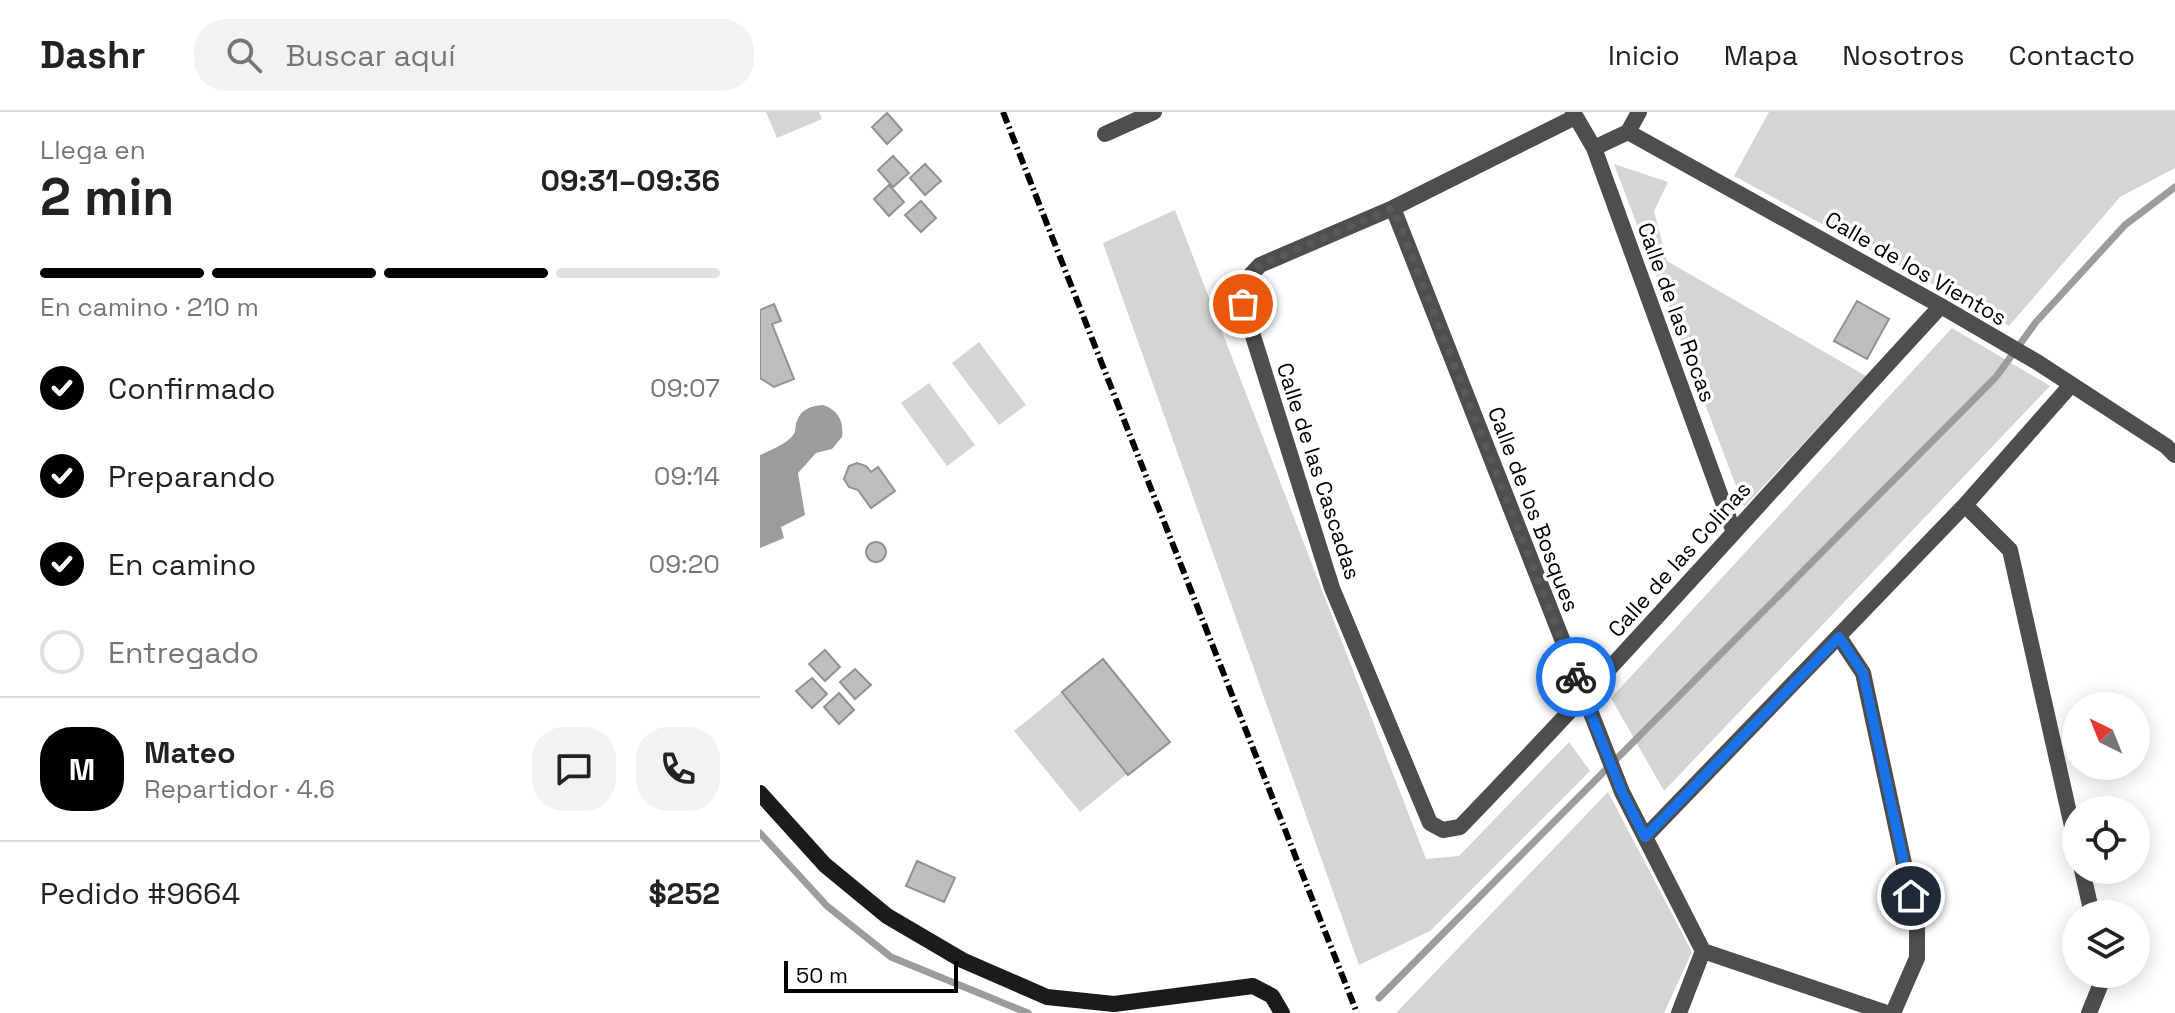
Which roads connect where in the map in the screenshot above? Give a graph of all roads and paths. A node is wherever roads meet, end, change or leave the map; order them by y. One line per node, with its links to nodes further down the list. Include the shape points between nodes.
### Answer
1 (1151, 112): 5 (street)
2 (1639, 112): 4 (street)
3 (1574, 114): 6 (street, Calle de las Rocas); 7 (street, Calle de las Cascadas)
4 (1628, 132): 6 (street); 8 (street, Calle de los Vientos)
5 (1105, 134)
6 (1594, 148): 12 (street, Calle de las Rocas)
7 (1393, 208): 14 (street, Calle de los Bosques); 17 (street, Calle de las Cascadas, via 1260,265 1243,283 1243,304 1332,588 1430,823)
8 (1941, 306): 9 (street, Calle de los Vientos); 12 (street, Calle de las Colinas)
9 (2071, 385): 10 (street, Calle de los Vientos); 11 (street)
10 (2175, 455)
11 (1965, 505): 13 (street); 16 (street, via 2010,550)
12 (1733, 530): 14 (street, Calle de las Colinas)
13 (1839, 637): 18 (street); 24 (street, via 1863,673 1917,924 1917,958)
14 (1584, 698): 17 (street, Calle de las Colinas, via 1460,827); 18 (street, Calle de los Bosques)
15 (760, 793): 21 (street, via 825,865 887,916 962,960 1047,997 1114,1004 1253,986 1272,996)
16 (2065, 796)
17 (1443, 830)
18 (1645, 837): 19 (street, Calle de los Bosques)
19 (1703, 951): 22 (street); 23 (street)
20 (2099, 988): 25 (street)
21 (1282, 1013)
22 (1679, 1013)
23 (1887, 1013)
24 (1893, 1013)
25 (2089, 1013)

